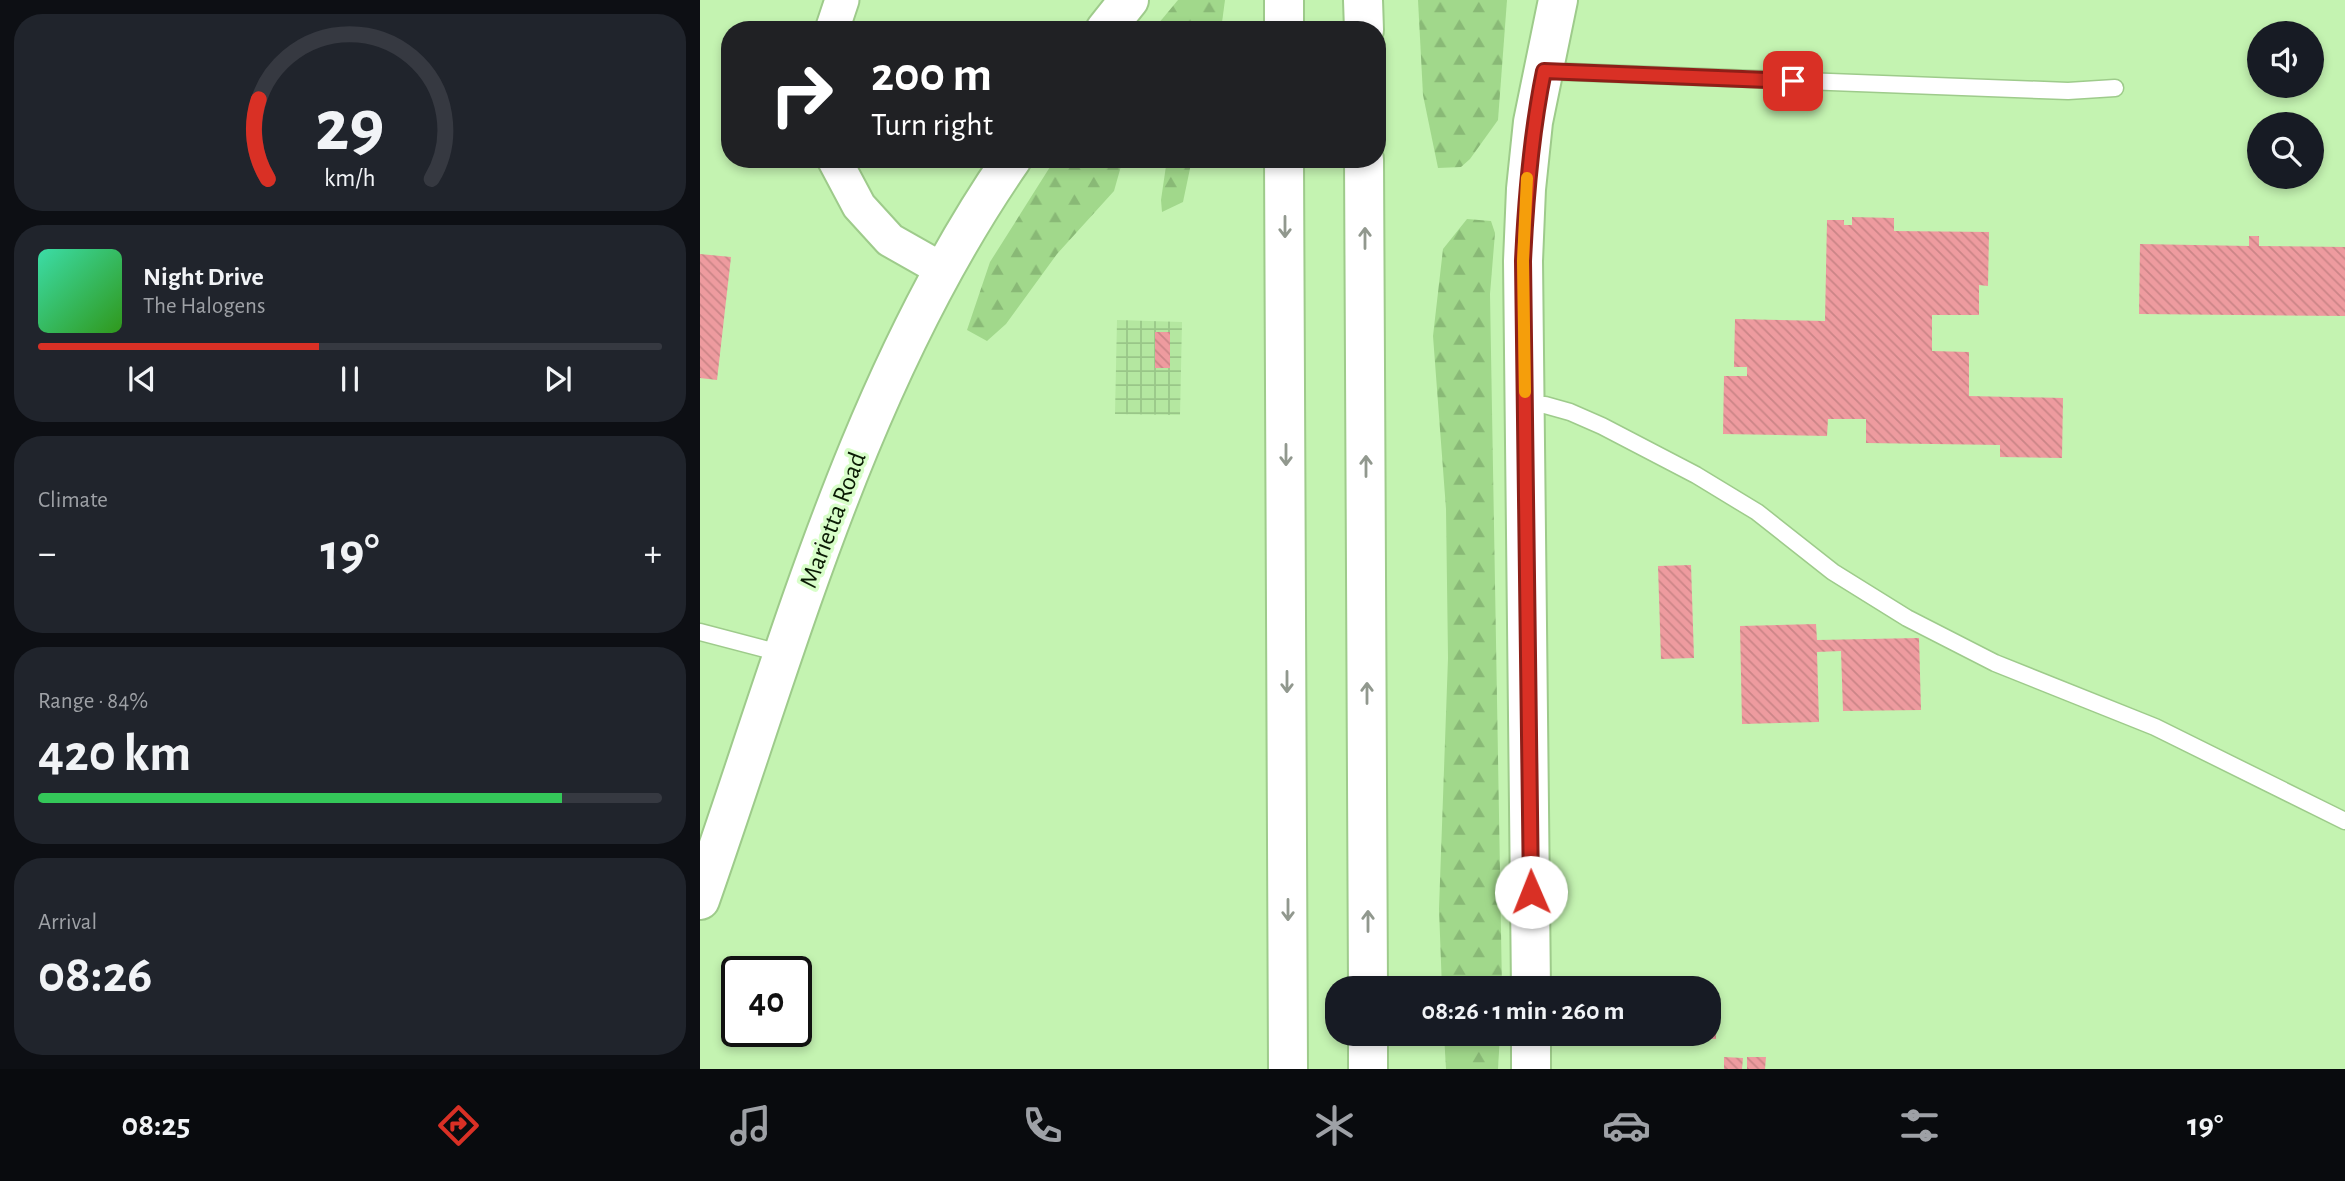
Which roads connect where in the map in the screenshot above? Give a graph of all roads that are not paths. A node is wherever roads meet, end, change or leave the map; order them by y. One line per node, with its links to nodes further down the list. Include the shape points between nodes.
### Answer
1 (842, 0): 6 (street)
2 (1129, 0): 7 (main road)
3 (1284, 0): 8 (main road)
4 (1363, 0): 9 (main road)
5 (1558, 0): 10 (main road)
6 (835, 21)
7 (1112, 21)
8 (1284, 21)
9 (1364, 21)
10 (1544, 71): 11 (lane, via 2055,90); 17 (main road, via 1526,189)
11 (2115, 88)
12 (839, 168): 16 (street, via 859,205 890,240)
13 (1006, 168): 16 (main road, Marietta Road)
14 (1284, 168): 26 (main road, one-way to 26)
15 (1364, 168): 22 (main road, one-way to 15)
16 (943, 270): 19 (main road, Marietta Road, via 893,369 814,565)
17 (1525, 405): 20 (lane, via 1570,412 1696,475 1757,512 1833,572 1907,618 1995,663 2155,727); 23 (main road)
18 (700, 632): 19 (lane)
19 (784, 654): 21 (main road, Marietta Road, via 716,838)
20 (2345, 821)
21 (700, 900)
22 (1368, 976)
23 (1531, 976)
24 (1368, 1046): 27 (main road)
25 (1531, 1046): 28 (main road)
26 (1288, 1069)
27 (1368, 1069)
28 (1531, 1069)

